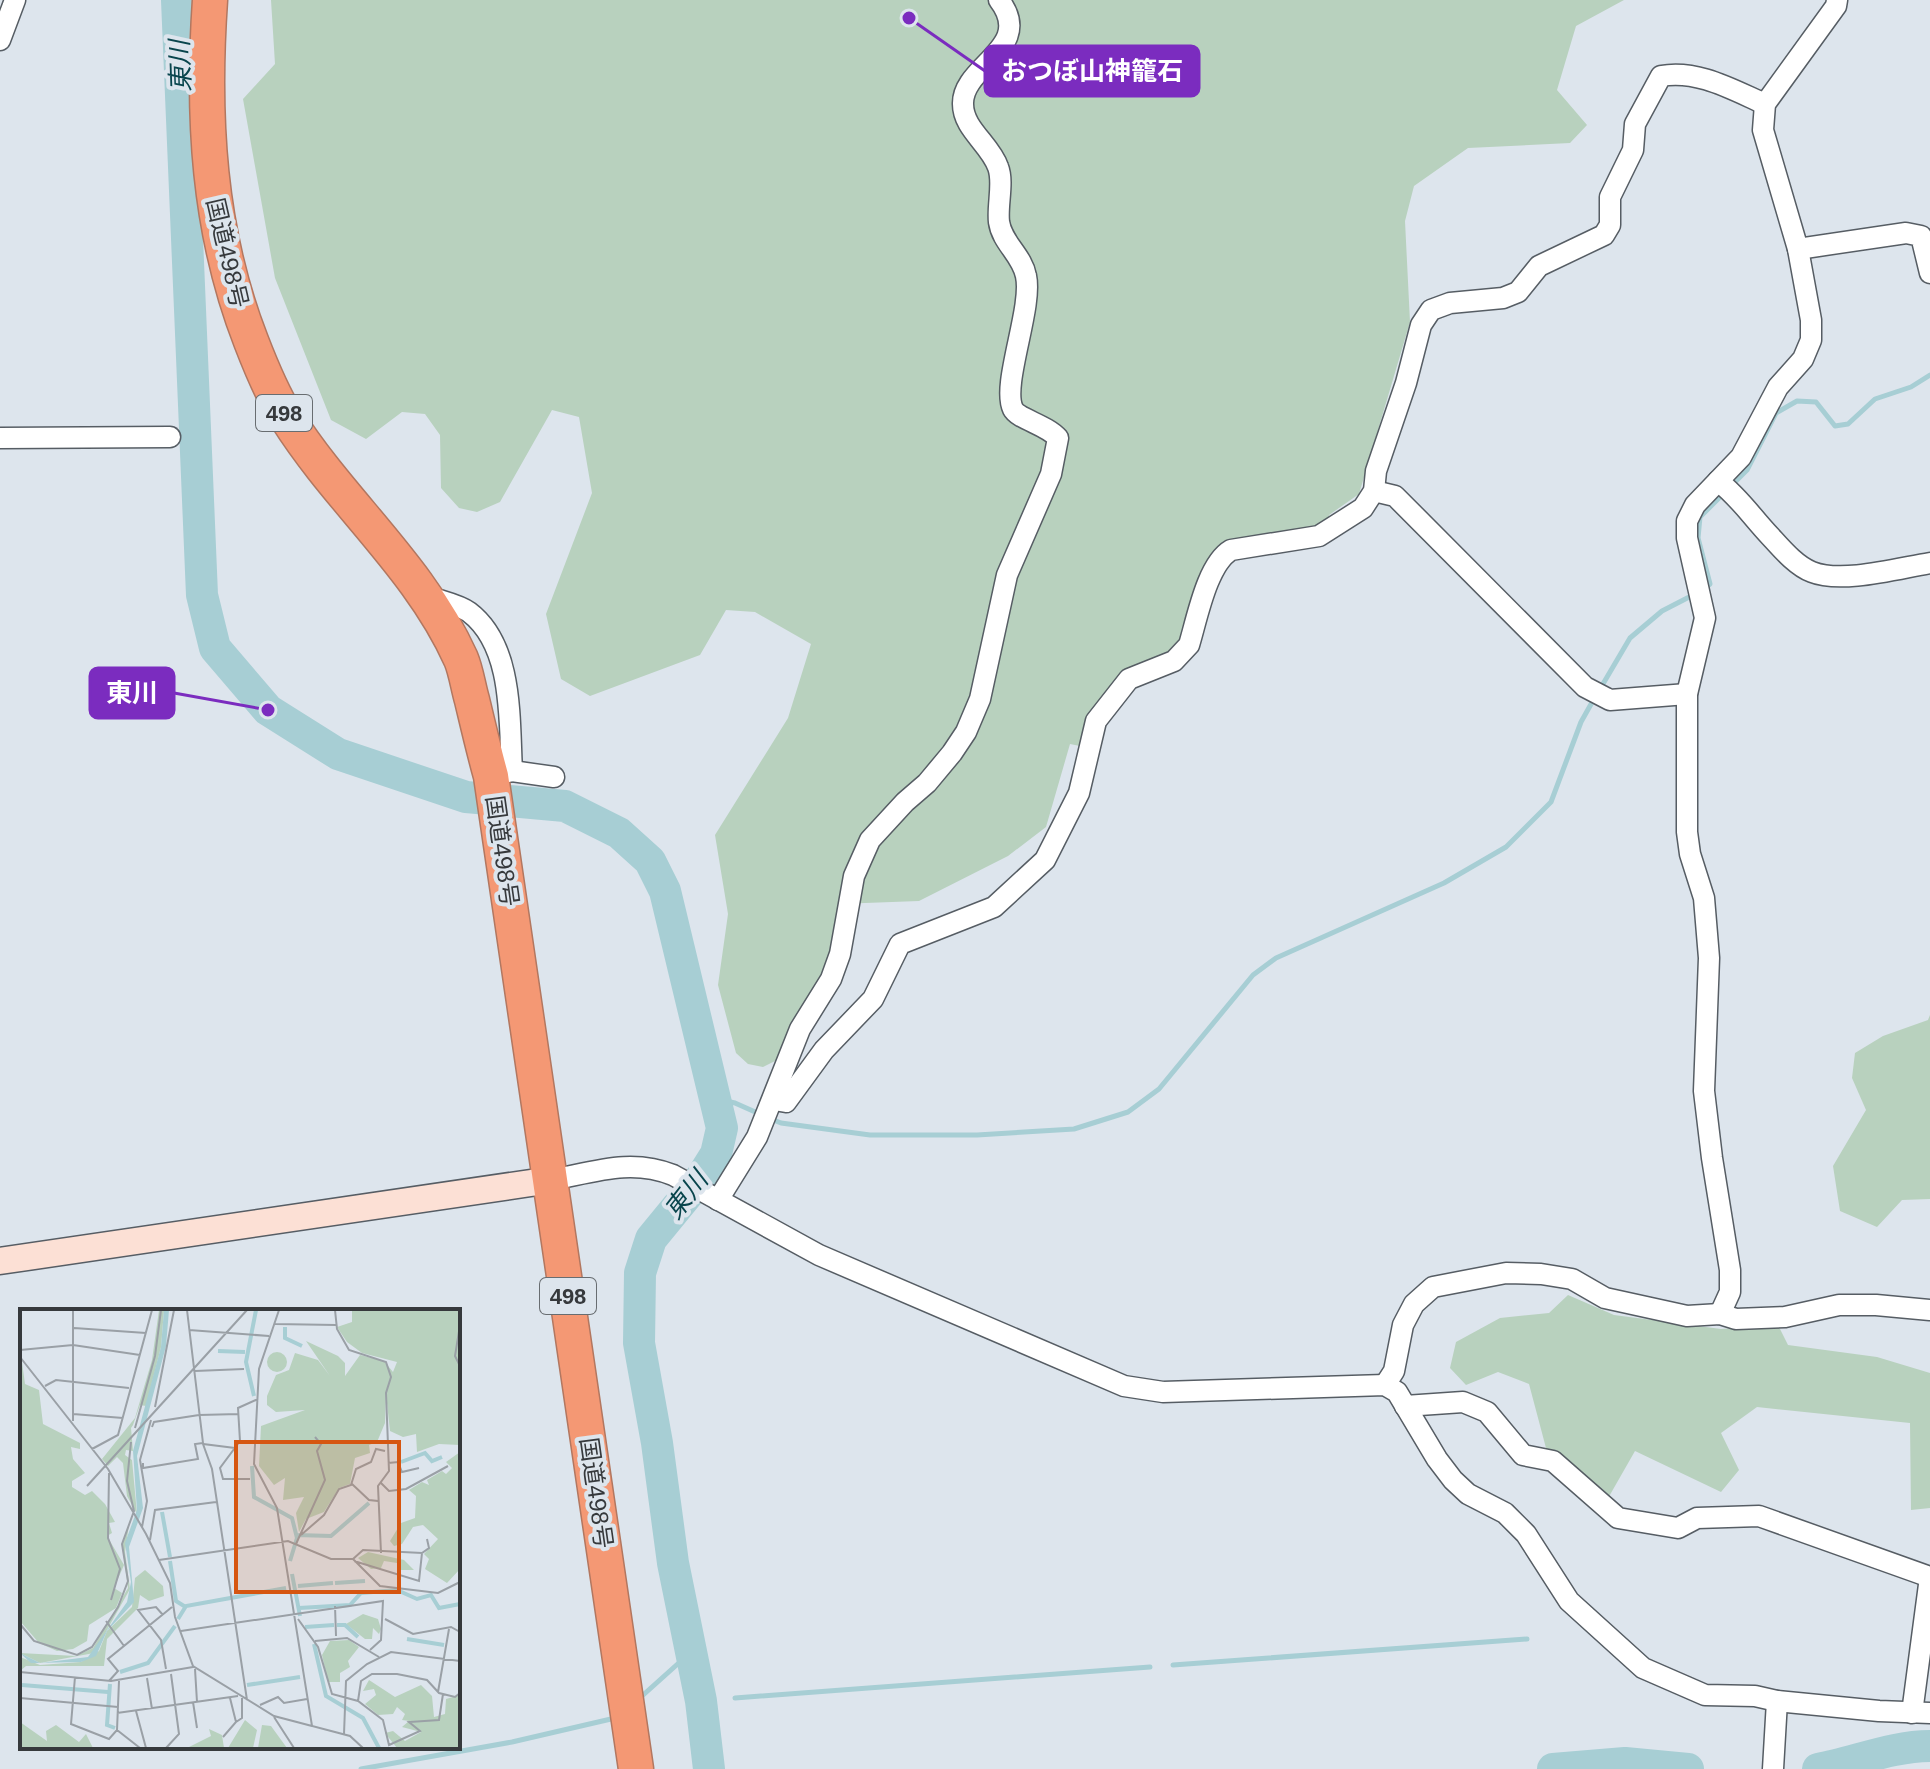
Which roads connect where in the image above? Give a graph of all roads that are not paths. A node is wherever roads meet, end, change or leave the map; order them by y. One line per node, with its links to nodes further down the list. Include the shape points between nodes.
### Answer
1 (15, 0): 5 (street)
2 (210, 0): 15 (highway, 国道498号 / 498, via 206,89 213,192 240,313 285,416 427,596 462,661)
3 (999, 0): 17 (street, via 1010,17 1007,37 964,93 962,105 966,121 999,169 999,223 1027,277 1011,401 1020,416 1049,428 1058,438 1058,451 1007,575 980,699 966,732 927,783 870,840 854,876 831,979 800,1029)
4 (1837, 0): 6 (street)
5 (0, 40)
6 (1765, 104): 7 (street, via 1763,130); 12 (street, via 1724,85 1678,73 1661,76 1635,124 1633,150 1610,197 1610,225 1604,235 1539,266 1518,292 1431,310 1421,325)
7 (1798, 249): 8 (street, via 1906,233 1921,236); 11 (street, via 1811,340 1803,359 1778,387)
8 (1930, 273)
9 (170, 437): 10 (street)
10 (0, 438)
11 (1726, 487): 13 (street, via 1813,573 1854,574); 14 (street, via 1695,505 1687,521 1705,618)
12 (1374, 491): 14 (street, via 1395,496 1585,687 1610,700); 17 (street, via 1363,508 1319,536 1224,554 1214,567 1184,653 1129,679 1096,721 1079,793 1045,860 994,907 900,944 873,999 824,1050 786,1102)
13 (1930, 563)
14 (1687, 694): 22 (street, via 1687,832 1704,898 1709,958 1704,1091 1730,1270 1730,1292)
15 (502, 774): 16 (street); 18 (highway, 国道498号 / 498, via 497,824)
16 (554, 777)
17 (774, 1100): 19 (street, via 757,1137)
18 (551, 1180): 19 (street, via 623,1166 652,1167); 20 (street); 29 (highway, 国道498号 / 498)
19 (714, 1198): 23 (street, via 819,1255 1124,1386 1163,1392)
20 (0, 1261)
21 (1930, 1310): 22 (street, via 1839,1305 1785,1317 1736,1319)
22 (1720, 1314): 23 (street, via 1687,1316 1605,1298 1572,1279 1541,1274 1506,1273 1433,1287 1414,1304 1403,1325 1394,1371)
23 (1385, 1385): 24 (street)
24 (1405, 1406): 25 (street, via 1463,1402 1487,1412 1523,1455 1553,1461 1618,1518 1678,1528 1697,1518 1759,1516); 26 (street, via 1453,1480 1505,1513 1526,1534 1569,1601 1643,1668 1705,1695)
25 (1930, 1577): 27 (street)
26 (1777, 1701): 27 (street); 28 (street)
27 (1921, 1713)
28 (1773, 1765)
29 (636, 1769)

